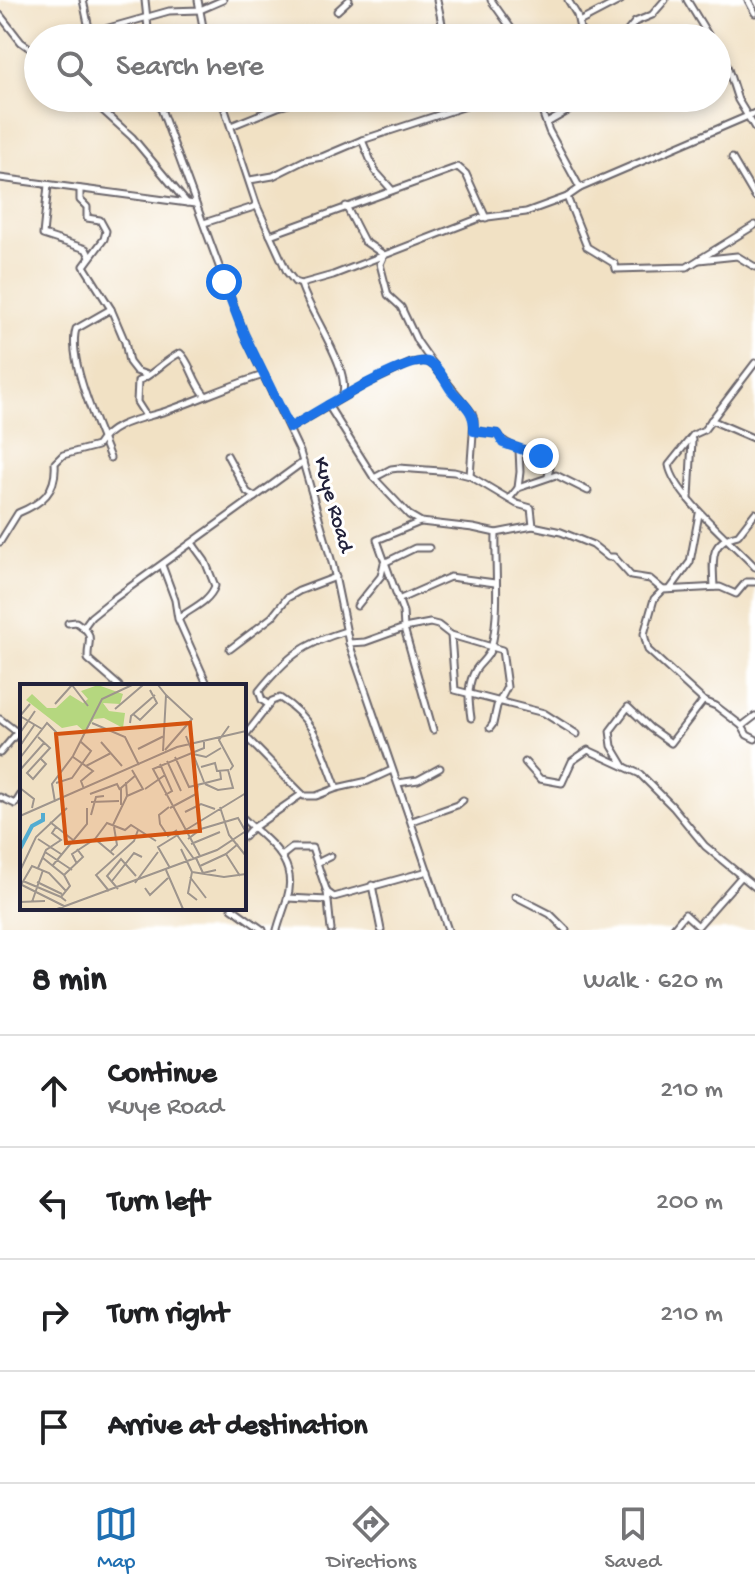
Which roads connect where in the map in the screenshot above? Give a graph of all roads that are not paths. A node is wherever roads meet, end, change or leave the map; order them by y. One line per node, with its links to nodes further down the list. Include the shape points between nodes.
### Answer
1 (83, 0): 19 (street)
2 (145, 0): 17 (street)
3 (198, 0): 13 (street)
4 (219, 0): 13 (street)
5 (437, 0): 23 (street)
6 (491, 0): 24 (street)
7 (568, 0): 18 (street)
8 (621, 0): 18 (street)
9 (665, 0): 25 (street, via 652,15)
10 (687, 0): 26 (street)
11 (748, 0): 15 (street)
12 (346, 2): 14 (street)
13 (200, 10): 17 (street); 22 (street)
14 (337, 11)
15 (755, 13)
16 (0, 15): 27 (street)
17 (148, 17): 20 (street); 21 (street)
18 (579, 22)
19 (88, 24)
20 (126, 24)
21 (148, 24)
22 (202, 24)
23 (442, 24)
24 (508, 24)
25 (633, 24)
26 (702, 24)
27 (24, 44)
28 (731, 78): 36 (street, via 738,100)
29 (104, 112): 50 (street)
30 (161, 112): 50 (street, Kuye Road)
31 (226, 112): 38 (street)
32 (266, 112): 38 (street)
33 (448, 112): 40 (street)
34 (543, 112): 37 (street)
35 (566, 112): 37 (street)
36 (752, 115): 39 (street); 45 (street)
37 (547, 123): 45 (street)
38 (231, 126): 43 (street)
39 (755, 128)
40 (362, 140): 43 (street); 47 (street, via 375,171)
41 (732, 158): 49 (street)
42 (0, 178): 44 (street)
43 (250, 180): 51 (street)
44 (48, 185): 46 (street); 58 (street, via 43,235 86,249)
45 (580, 188): 48 (street)
46 (80, 189): 50 (street); 58 (street, via 87,218 106,226 104,239)
47 (392, 190): 52 (street); 53 (street, via 458,167)
48 (567, 197): 53 (street, via 526,212); 59 (street, via 587,247 616,269 681,269)
49 (755, 197)
50 (191, 204): 54 (street, Kuye Road)
51 (257, 206): 54 (street); 56 (street)
52 (346, 206): 56 (street); 57 (street, via 368,246)
53 (487, 218): 57 (street)
54 (204, 223): 67 (street, Kuye Road)
55 (755, 225): 59 (street)
56 (270, 235): 61 (street, via 290,278)
57 (384, 255): 61 (street); 64 (street, via 380,264 388,295 401,307)
58 (90, 257): 62 (street, via 84,266)
59 (698, 260): 60 (street, via 737,256)
60 (755, 267)
61 (301, 284): 70 (street, via 337,357 345,385)
62 (111, 309): 66 (street, via 129,362); 77 (street, via 76,329 72,341)
63 (755, 363): 65 (street)
64 (434, 366): 70 (street, via 427,361 411,363); 75 (street, via 472,413)
65 (748, 373): 68 (street); 73 (street)
66 (147, 375): 69 (street, via 182,353); 72 (street, via 138,381 136,391)
67 (264, 375): 69 (street); 74 (street, Kuye Road)
68 (755, 380)
69 (206, 396): 72 (street)
70 (340, 399): 71 (street)
71 (328, 405): 74 (street); 85 (street)
72 (146, 416): 77 (street)
73 (711, 420): 76 (street); 78 (street)
74 (290, 428): 82 (street, Kuye Road)
75 (474, 431): 79 (street, via 498,434 503,443); 83 (street)
76 (693, 435): 90 (street); 90 (street, via 669,465 675,484)
77 (102, 438): 81 (street); 97 (street, via 97,446 63,455 55,463 56,478 45,497 33,509 18,513)
78 (755, 439)
79 (519, 449): 84 (street, via 541,456 550,468); 86 (street)
80 (227, 455): 88 (street)
81 (110, 458)
82 (303, 462): 88 (street); 103 (street, Kuye Road)
83 (470, 476): 85 (street, via 399,468); 89 (street)
84 (548, 476): 86 (street); 87 (street, via 561,476)
85 (374, 478): 93 (street)
86 (518, 488): 89 (street)
87 (588, 491)
88 (255, 497): 98 (street)
89 (509, 499): 94 (street, via 531,508)
90 (689, 499): 91 (street)
91 (699, 513): 96 (street); 107 (street, via 690,562)
92 (755, 513): 96 (street, via 738,535)
93 (421, 522): 95 (street); 100 (street, via 377,540)
94 (533, 527): 95 (street); 108 (street, via 593,545 631,576 650,579)
95 (496, 533): 105 (street)
96 (726, 536): 102 (street); 106 (street, via 714,552)
97 (0, 542)
98 (192, 543): 101 (street); 111 (street, via 215,586 213,594)
99 (429, 548): 100 (street, via 415,548)
100 (384, 563): 109 (street); 110 (street, via 381,576)
101 (162, 565): 111 (street); 113 (street)
102 (755, 567)
103 (336, 577): 115 (street, Kuye Road); 119 (street, via 287,598 272,617)
104 (755, 582): 106 (street, via 746,582 736,594)
105 (495, 583): 109 (street, via 450,577); 118 (street)
106 (714, 587): 107 (street)
107 (671, 588): 108 (street)
108 (663, 590): 123 (street, via 651,607 645,643)
109 (398, 600): 114 (street)
110 (357, 606)
111 (178, 619): 121 (street)
112 (68, 623): 113 (street)
113 (83, 628): 120 (street, via 90,635 88,659)
114 (404, 628): 116 (street, via 430,623); 117 (street); 131 (street)
115 (346, 631): 117 (street, Kuye Road); 125 (street, via 308,644 290,657 259,691)
116 (451, 635): 118 (street); 122 (street, via 455,690)
117 (349, 643): 141 (street, Kuye Road)
118 (492, 646): 122 (street, via 473,673); 124 (street, via 502,650 506,677 507,692)
119 (230, 649)
120 (117, 684)
121 (207, 684)
122 (469, 694): 124 (street); 127 (street)
123 (704, 701): 129 (street); 139 (street, via 671,743 628,707 610,731 612,746)
124 (499, 702): 130 (street); 132 (street, via 544,713)
125 (269, 705): 134 (street); 143 (street, via 280,698 311,726)
126 (755, 716): 129 (street)
127 (471, 718)
128 (0, 719): 133 (street)
129 (742, 726): 136 (street)
130 (490, 728)
131 (433, 730)
132 (577, 734)
133 (20, 735): 137 (street)
134 (246, 735)
135 (246, 737): 144 (street)
136 (755, 739)
137 (0, 753)
138 (525, 762): 139 (street, via 535,776 558,783 564,783 569,765 584,751)
139 (625, 766): 156 (street, via 647,780 705,846)
140 (440, 768): 142 (street)
141 (392, 770): 142 (street, Kuye Road); 143 (street)
142 (398, 783): 149 (street, Kuye Road)
143 (337, 788): 144 (street, via 311,797)
144 (302, 794): 150 (street)
145 (20, 796): 146 (street, via 15,804)
146 (0, 797)
147 (463, 800): 149 (street)
148 (246, 821): 150 (street)
149 (412, 821): 155 (street, Kuye Road)
150 (254, 828): 151 (street); 152 (street)
151 (246, 835)
152 (283, 855): 154 (street, via 292,848 312,848); 161 (street)
153 (331, 856): 154 (street)
154 (317, 863): 159 (street)
155 (428, 871): 157 (street); 167 (street, Kuye Road)
156 (741, 877): 158 (street); 169 (street, via 698,926 685,914)
157 (372, 885): 159 (street); 166 (street)
158 (755, 887)
159 (327, 896): 161 (street); 165 (street)
160 (515, 896): 168 (street, via 550,914)
161 (288, 898): 164 (street)
162 (235, 910): 163 (street)
163 (263, 930)
164 (277, 930)
165 (331, 930)
166 (381, 930)
167 (448, 930)
168 (566, 930)
169 (672, 930)

